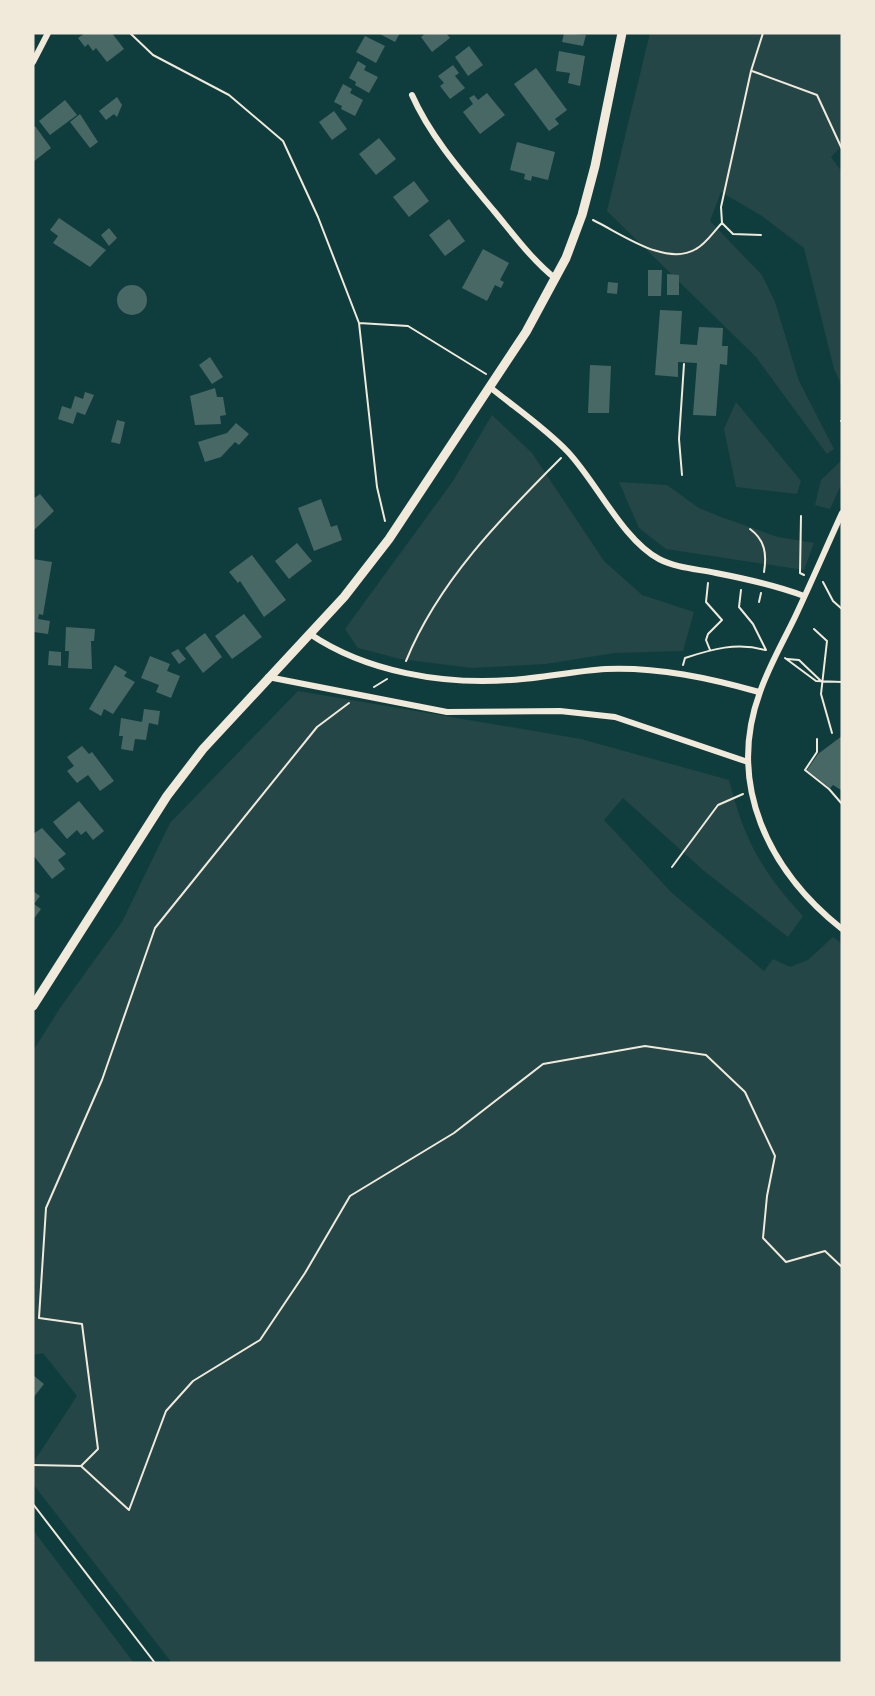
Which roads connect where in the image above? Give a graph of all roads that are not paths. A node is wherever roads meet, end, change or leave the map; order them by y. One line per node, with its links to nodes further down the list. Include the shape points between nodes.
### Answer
1 (48, 33): 3 (street)
2 (622, 33): 5 (main road, via 582,215)
3 (33, 62)
4 (412, 95): 5 (street, via 430,128 472,184 539,265)
5 (556, 279): 6 (main road)
6 (493, 384): 8 (street, via 567,451 628,532 648,552 674,565 763,582); 9 (main road, via 389,539)
7 (842, 513): 8 (street)
8 (804, 596): 11 (street)
9 (310, 634): 10 (main road); 11 (street, via 345,655 401,671 484,681 605,669 682,674)
10 (268, 677): 12 (street, via 447,711 560,711 615,717); 14 (main road, via 166,796)
11 (759, 693): 12 (street)
12 (748, 762): 13 (street, via 752,792 767,839 782,868 804,896)
13 (842, 929)
14 (33, 1006)

